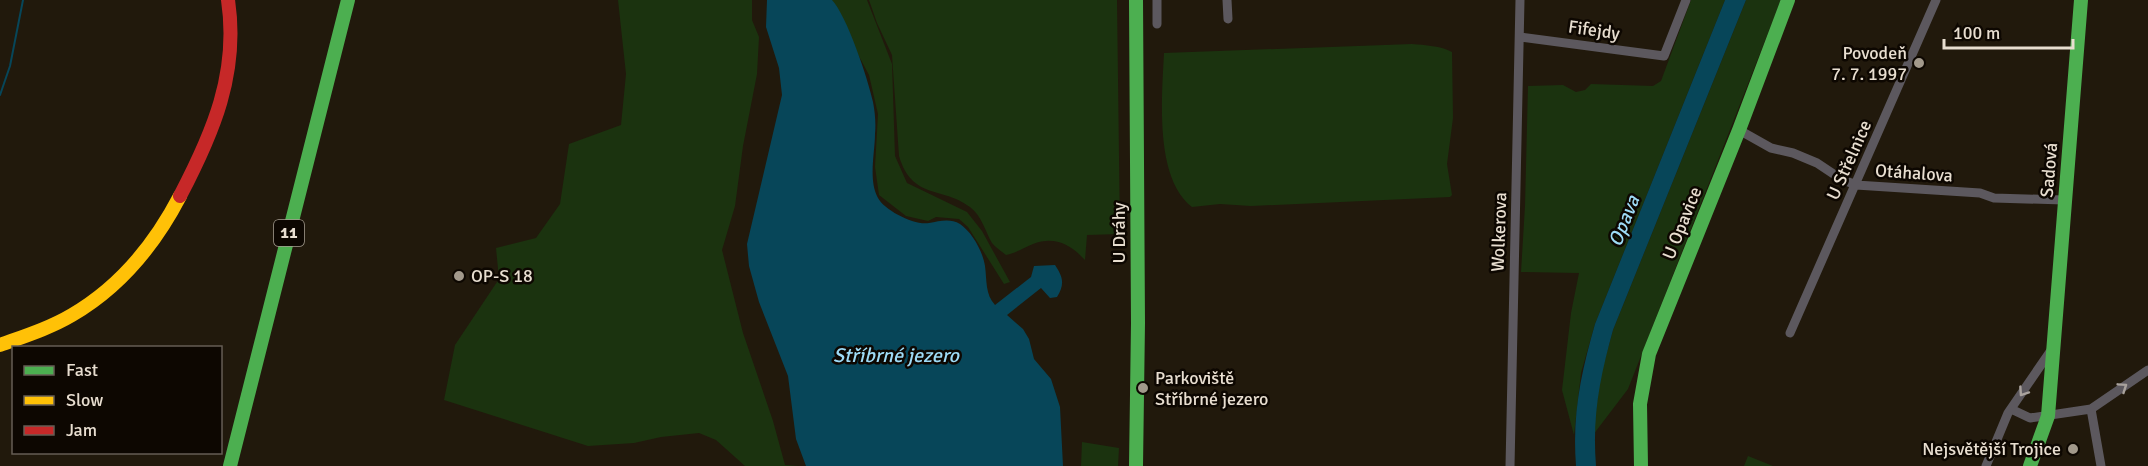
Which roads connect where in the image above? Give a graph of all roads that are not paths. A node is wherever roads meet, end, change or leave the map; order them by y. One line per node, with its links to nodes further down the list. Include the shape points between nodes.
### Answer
1 (228, 0): 19 (street, via 232,31 225,88 193,170 161,231 131,268 93,301 56,323)
2 (348, 0): 24 (street, 11)
3 (1136, 0): 25 (street, U Dráhy)
4 (1157, 0): 12 (street)
5 (1227, 0): 11 (street)
6 (1520, 0): 13 (street, Wolkerova)
7 (1686, 0): 13 (street, Fifejdy, via 1664,56)
8 (1788, 0): 14 (street, U Opavice)
9 (1936, 0): 15 (street, U Střelnice)
10 (2081, 0): 16 (street, Sadová)
11 (1227, 19)
12 (1157, 24)
13 (1520, 37): 26 (street, Wolkerova)
14 (1739, 130): 15 (street, Otáhalova, via 1771,148 1817,163); 27 (street, U Opavice, via 1649,354 1640,404)
15 (1856, 185): 16 (street, Otáhalova, via 1980,193 1994,198); 17 (street, U Střelnice)
16 (2064, 200): 18 (street, Sadová)
17 (1790, 333)
18 (2055, 344): 21 (street, one-way to 21); 23 (street, Sadová)
19 (0, 345)
20 (2148, 370): 22 (street, one-way to 20)
21 (2011, 409): 23 (street, via 2030,418); 28 (street)
22 (2091, 409): 23 (street); 30 (street)
23 (2048, 416): 29 (street, Sadová)
24 (230, 466)
25 (1136, 466)
26 (1510, 466)
27 (1641, 466)
28 (1986, 466)
29 (2030, 466)
30 (2101, 466)

